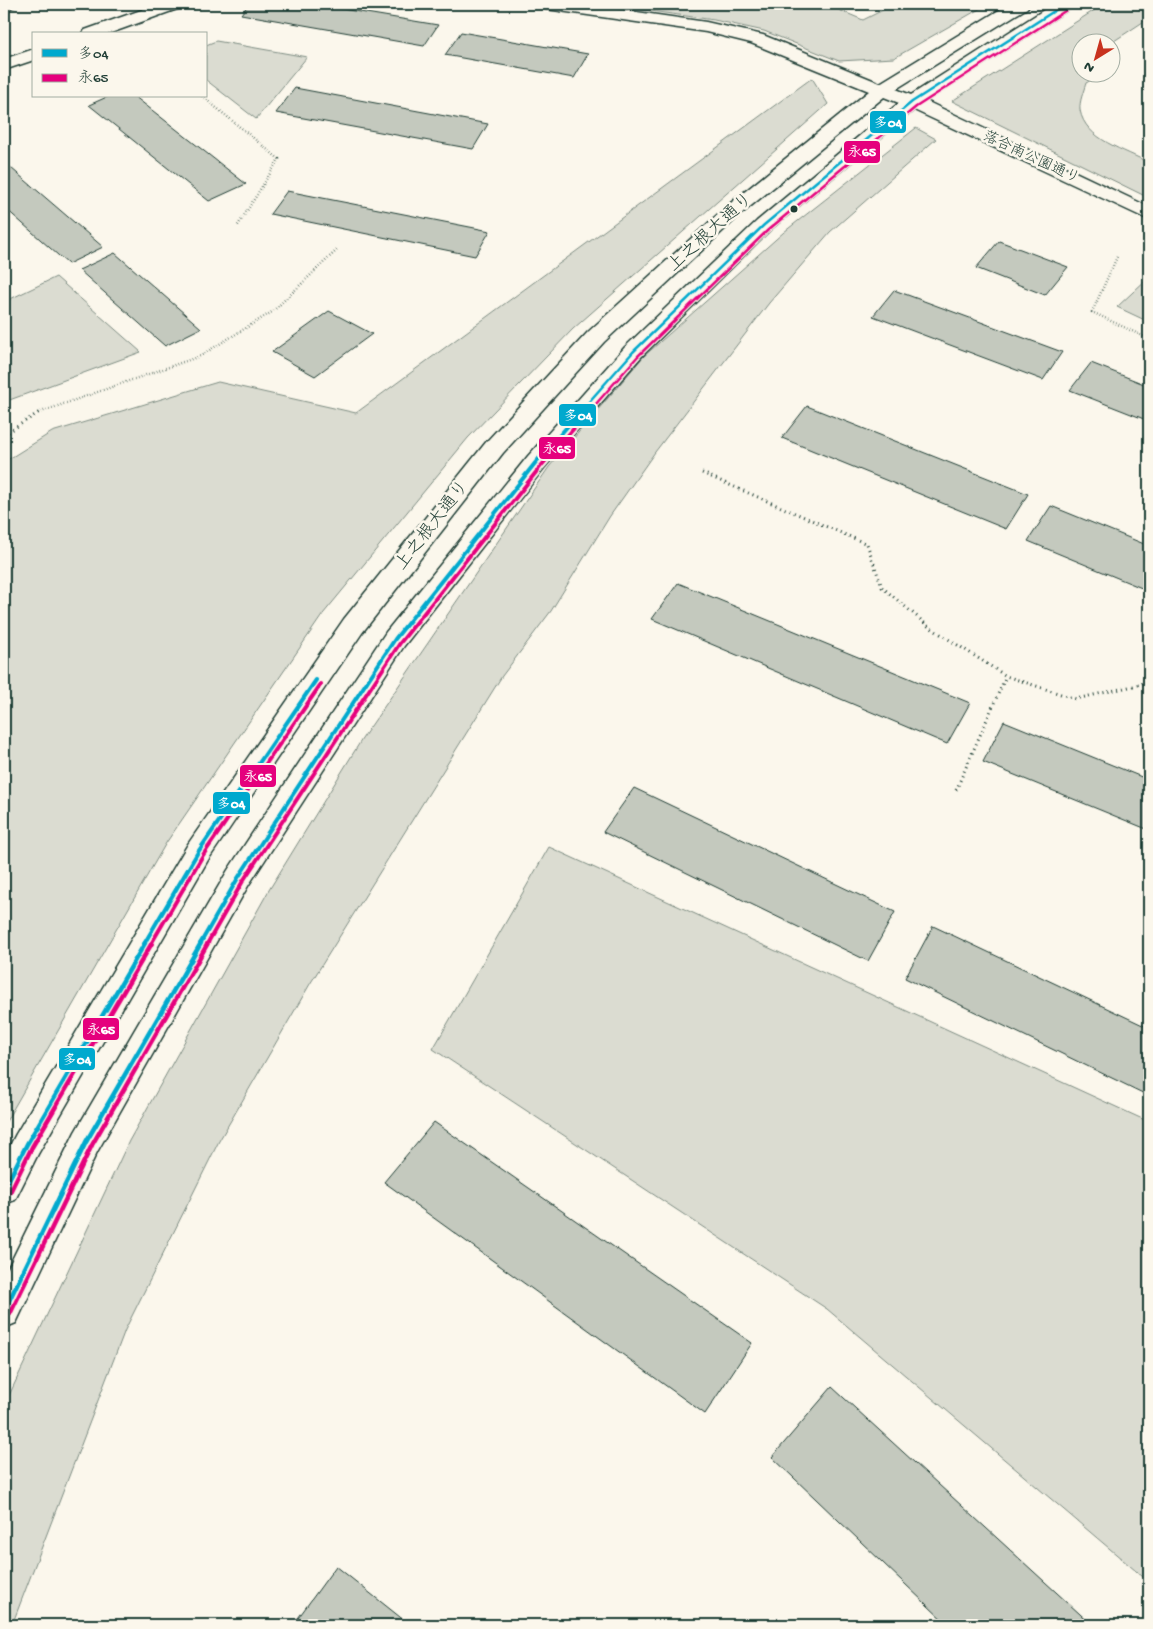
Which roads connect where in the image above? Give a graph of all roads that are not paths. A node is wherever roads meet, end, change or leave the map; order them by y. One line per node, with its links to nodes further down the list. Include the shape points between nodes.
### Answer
1 (174, 4): 5 (street)
2 (546, 4): 8 (street, 落合南公園通り, via 706,27 757,39)
3 (1021, 4): 8 (street, 上之根大通り)
4 (1065, 4): 9 (street, 上之根大通り)
5 (97, 32)
6 (32, 55): 7 (street)
7 (4, 65)
8 (883, 89): 9 (street, 落合南公園通り); 11 (street, 上之根大通り, via 734,210 596,337 495,447 353,626 198,852 27,1144)
9 (912, 102): 10 (street, 落合南公園通り); 12 (street, 上之根大通り, via 764,225 633,352 536,462 395,639 238,878 86,1142)
10 (1149, 214)
11 (4, 1189)
12 (4, 1311)

